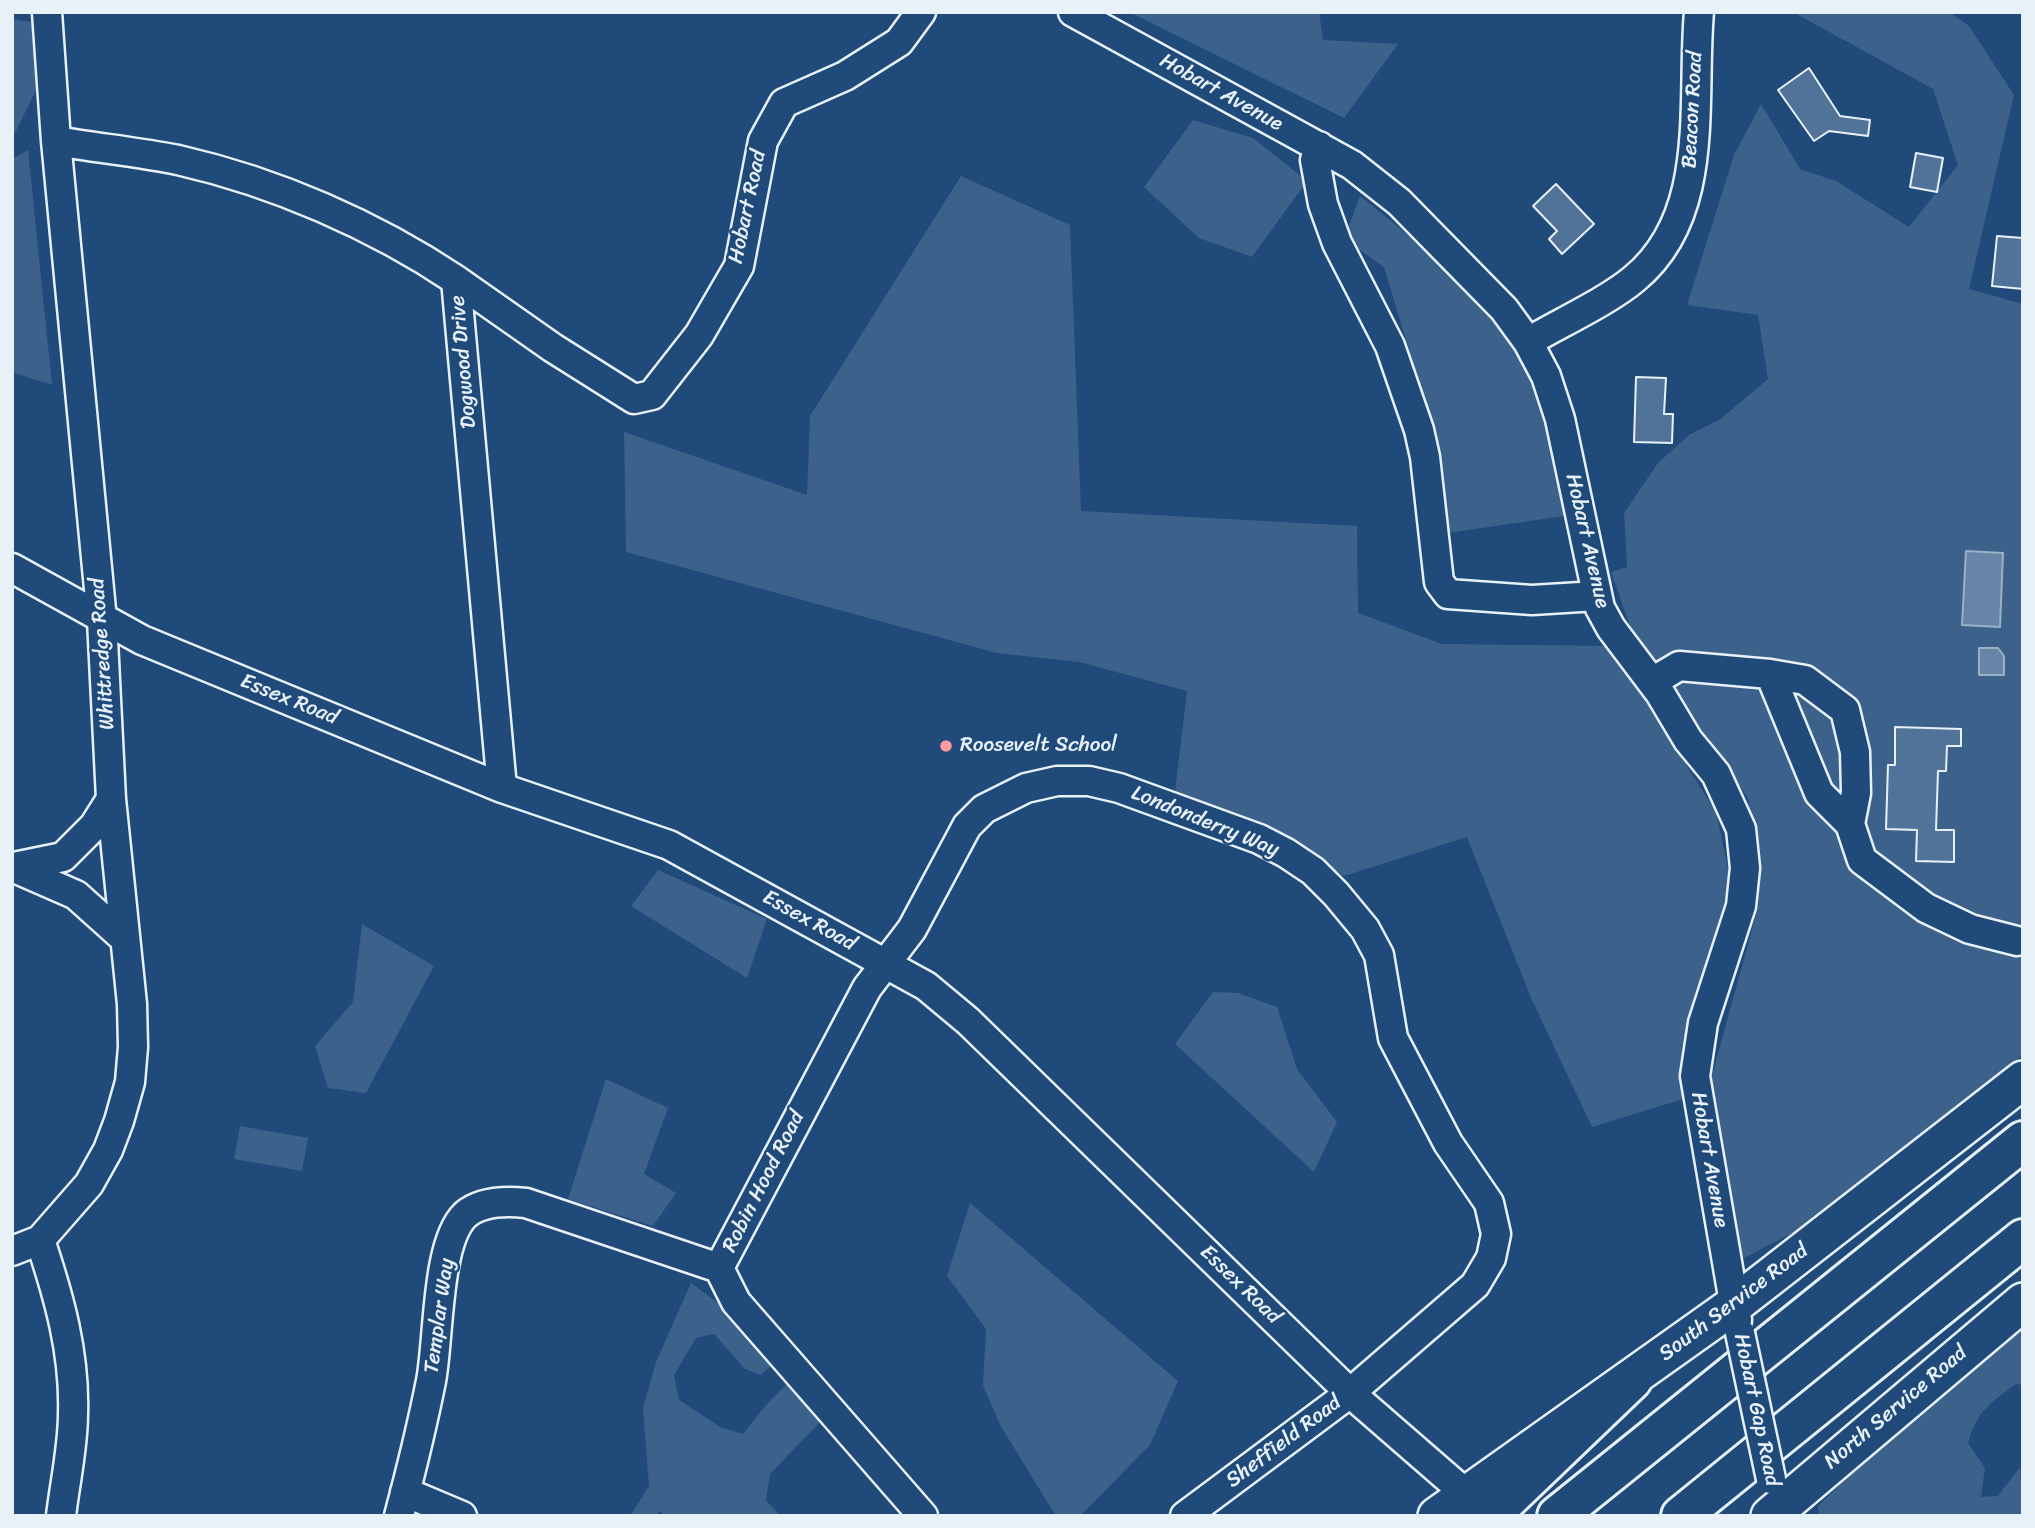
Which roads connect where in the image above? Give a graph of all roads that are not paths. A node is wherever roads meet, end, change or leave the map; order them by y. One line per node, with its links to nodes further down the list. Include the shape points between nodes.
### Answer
1 (47, 12): 5 (street, Whittredge Road)
2 (921, 12): 7 (street, Hobart Road, via 899,42 845,76 783,103 763,141 739,266 699,335 652,395 634,399)
3 (1073, 12): 6 (street, Hobart Avenue)
4 (1699, 12): 8 (street, Beacon Road, via 1694,155 1688,189 1673,226 1634,279)
5 (56, 141): 7 (street, Dogwood Drive, via 177,160 242,178 400,243); 11 (street, Whittredge Road)
6 (1319, 146): 8 (street, Hobart Avenue, via 1399,202 1476,279); 10 (street, via 1315,168 1323,204 1337,243 1390,346 1419,430 1438,582 1448,594 1532,600)
7 (456, 280): 14 (street, Dogwood Drive)
8 (1528, 342): 10 (street, Hobart Avenue, via 1546,376 1560,419)
9 (12, 568): 11 (street, Essex Road)
10 (1597, 596): 13 (street, Hobart Avenue, via 1611,628)
11 (102, 620): 14 (street, Essex Road); 15 (street, Whittredge Road)
12 (1770, 674): 13 (street, via 1679,666); 16 (street, via 1819,793); 16 (street, via 1805,680 1845,710 1855,752 1856,793)
13 (1651, 682): 28 (street, Hobart Avenue, via 1716,774 1741,829 1745,868 1741,906 1703,1023 1695,1076)
14 (502, 788): 20 (street, Essex Road, via 669,845)
15 (111, 799): 17 (street, via 94,826 63,857); 18 (street, Whittredge Road)
16 (1850, 824): 19 (street, via 1862,860 1926,908 1970,929)
17 (13, 867): 18 (street, via 76,895)
18 (125, 939): 24 (street, Whittredge Road, via 133,1046 123,1108 89,1184)
19 (2021, 939)
20 (886, 964): 26 (street, Robin Hood Road, via 867,988); 30 (street, Essex Road, via 926,986 968,1021); 30 (street, Londonderry Way, via 912,929 972,819 1004,797 1042,784 1089,781 1119,788 1259,839 1312,871 1365,929 1379,955 1393,1038 1448,1143 1489,1203 1496,1234 1491,1258 1475,1285)
21 (2023, 1080): 28 (main road, South Service Road)
22 (2023, 1141): 38 (highway)
23 (2023, 1239): 39 (highway)
24 (40, 1240): 25 (street, Whittredge Road); 34 (street, via 60,1298 69,1343 74,1414)
25 (12, 1251)
26 (719, 1268): 31 (street, Templar Way, via 526,1203 495,1203 466,1215 456,1228 443,1276 431,1378); 36 (street, Robin Hood Road, via 736,1302)
27 (2023, 1302): 32 (main road, North Service Road)
28 (1737, 1319): 29 (main road, South Service Road); 32 (street, Hobart Gap Road, bridge)
29 (1632, 1380): 33 (highway)
30 (1350, 1393): 33 (street, Essex Road); 37 (street, Sheffield Road)
31 (402, 1504): 35 (street)
32 (1774, 1505)
33 (1464, 1508)
34 (61, 1516)
35 (463, 1516)
36 (923, 1516)
37 (1185, 1516)
38 (1557, 1516)
39 (1681, 1516)

